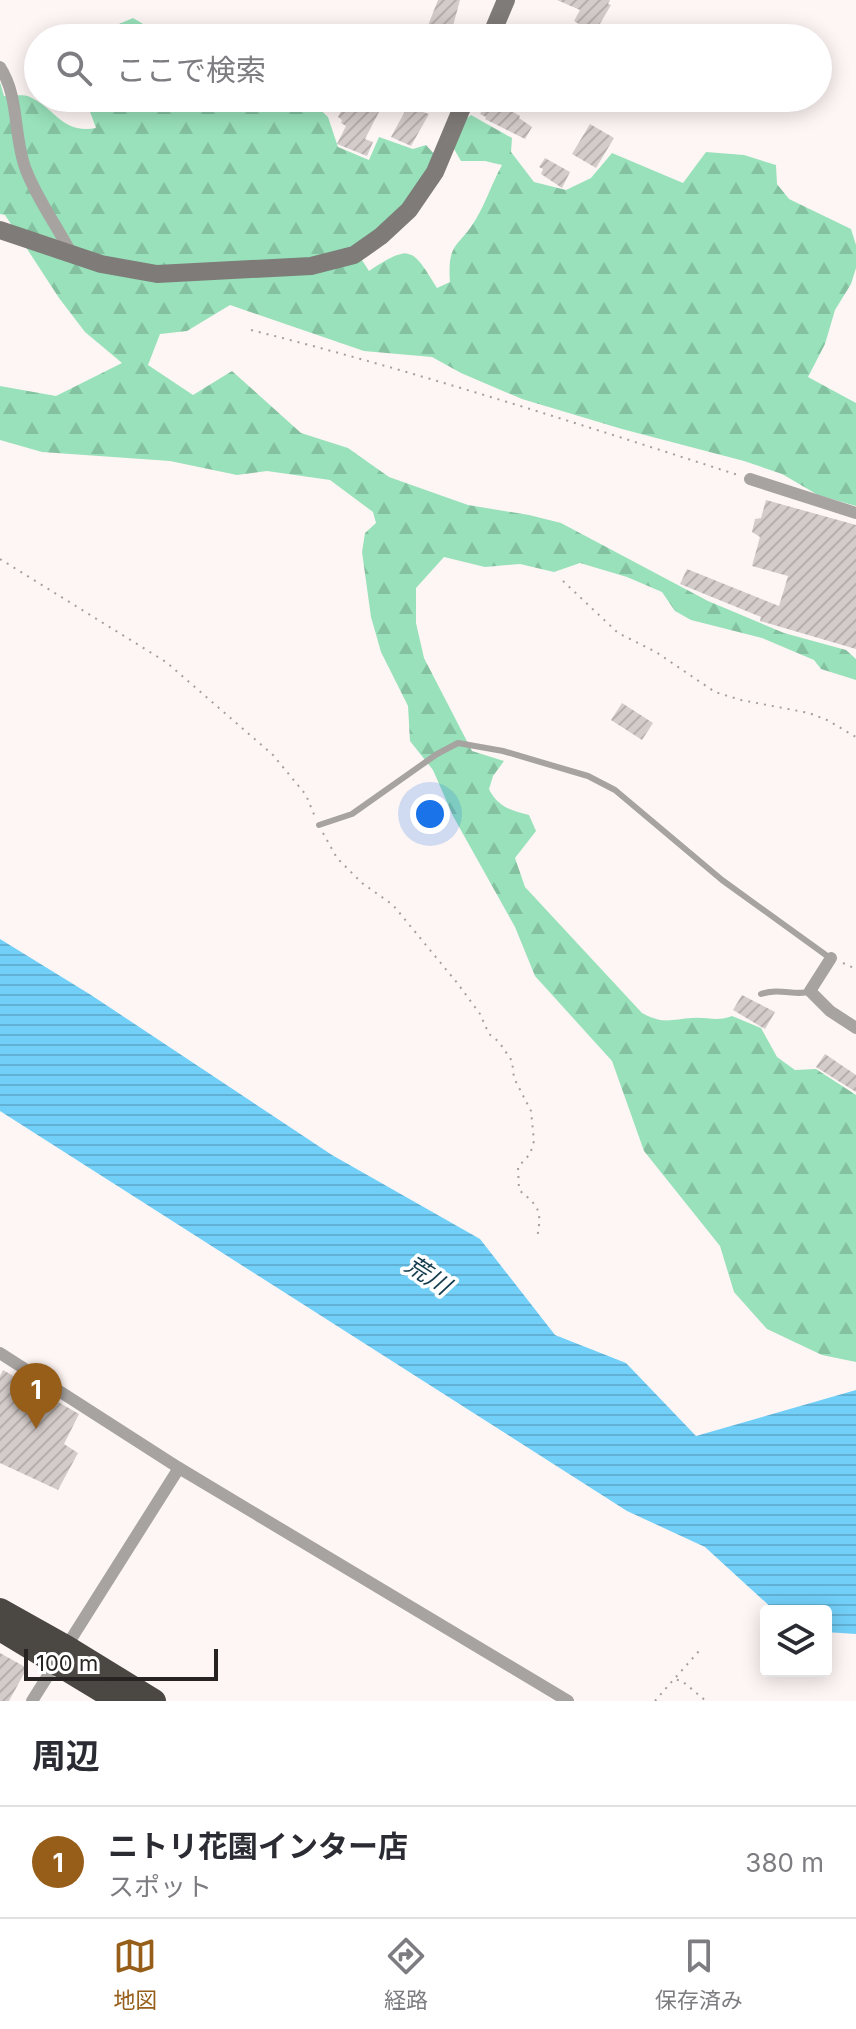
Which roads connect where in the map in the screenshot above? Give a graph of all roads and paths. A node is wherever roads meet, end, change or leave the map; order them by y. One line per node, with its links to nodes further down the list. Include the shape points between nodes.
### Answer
1 (506, 0): 2 (street)
2 (496, 24)
3 (0, 67): 6 (street, via 13,100 26,169)
4 (460, 112): 6 (street, via 435,172 409,210 354,255 311,266 157,274)
5 (0, 230): 6 (street)
6 (71, 253)
7 (251, 330): 8 (path, via 512,403)
8 (750, 479): 9 (street)
9 (856, 513)
10 (0, 559): 13 (path, via 166,662 273,755 306,795)
11 (563, 581): 12 (path, via 618,633 715,692 809,713)
12 (856, 737)
13 (319, 825): 14 (lane, via 352,814 458,743 503,751 588,776 615,790 722,880); 18 (path, via 337,858 393,905 512,1061 514,1078 531,1111 534,1141 516,1179 540,1215)
14 (831, 958): 15 (street)
15 (810, 991): 16 (lane); 17 (street)
16 (761, 994)
17 (856, 1028)
18 (537, 1238)
19 (0, 1353): 20 (street)
20 (179, 1468): 24 (street); 29 (street)
21 (0, 1610): 24 (highway)
22 (0, 1629): 24 (highway)
23 (699, 1651): 25 (path)
24 (61, 1654): 26 (street); 27 (highway); 28 (highway)
25 (674, 1679): 30 (path); 31 (path)
26 (32, 1701)
27 (119, 1701)
28 (154, 1701)
29 (568, 1701)
30 (655, 1701)
31 (706, 1701)

